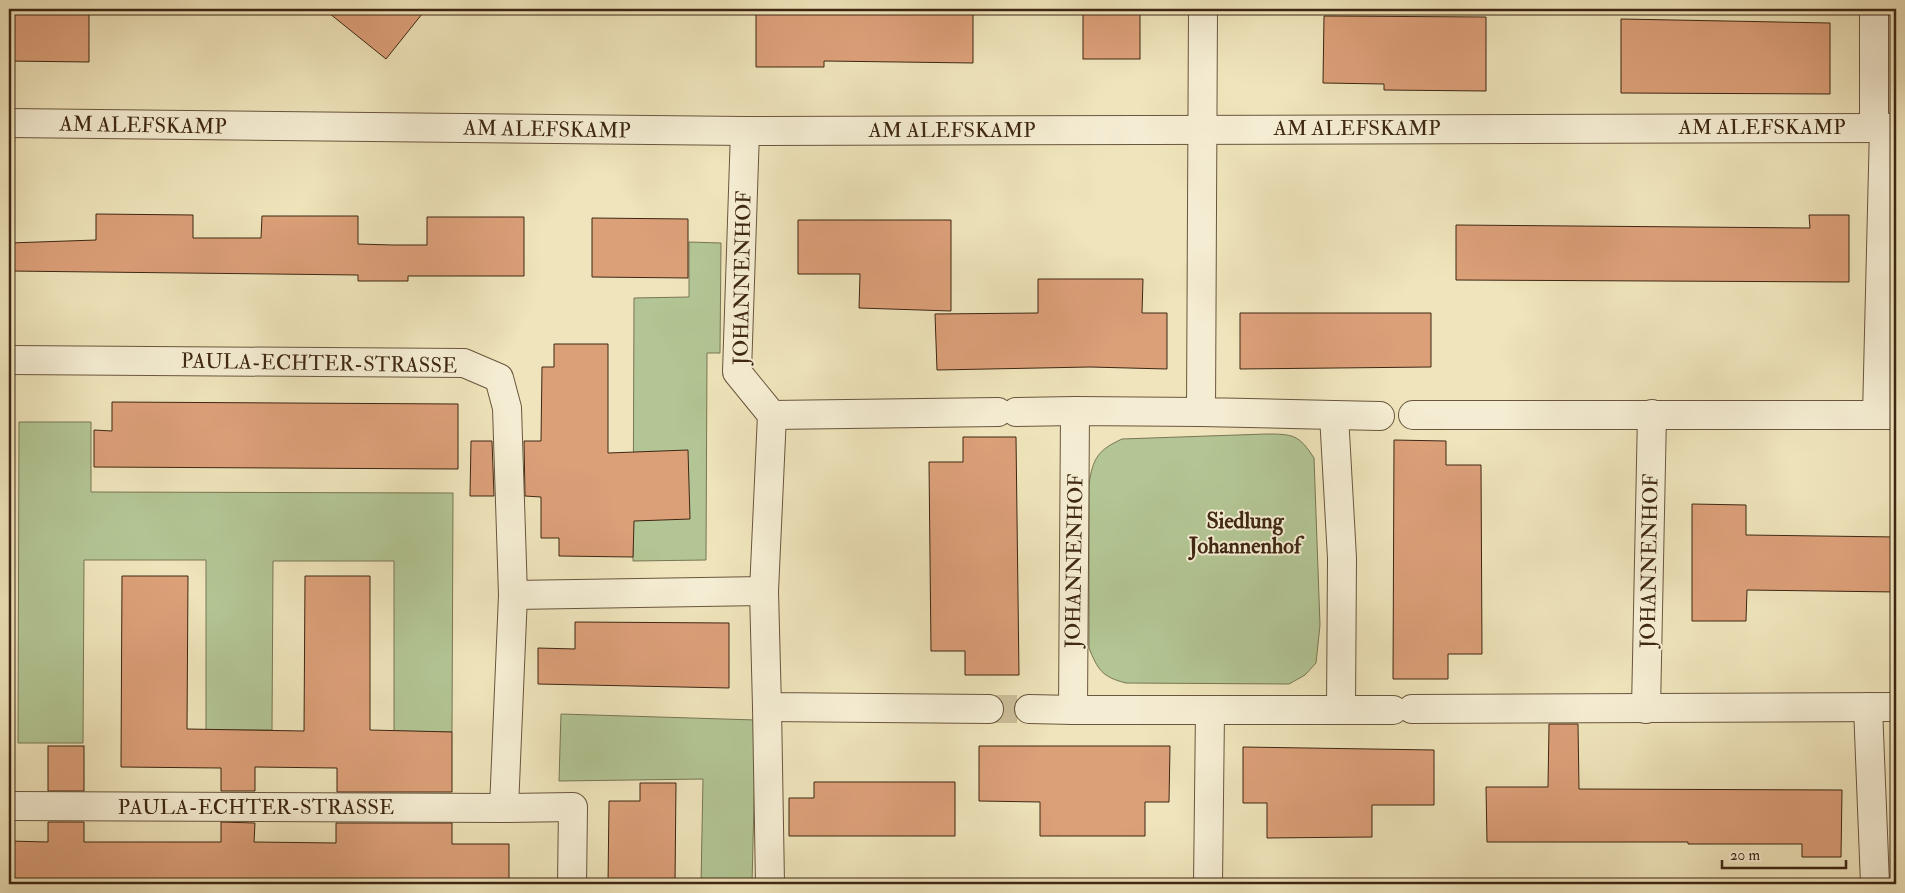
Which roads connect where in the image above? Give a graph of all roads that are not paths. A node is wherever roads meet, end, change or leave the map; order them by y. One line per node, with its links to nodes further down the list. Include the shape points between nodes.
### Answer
1 (1203, 9): 5 (street)
2 (1874, 9): 4 (street)
3 (9, 123): 6 (street, AM ALEFSKAMP)
4 (1885, 127): 5 (street, AM ALEFSKAMP); 13 (street)
5 (1202, 128): 6 (street, AM ALEFSKAMP); 9 (street)
6 (745, 131): 11 (street, JOHANNENHOF, via 737,372)
7 (9, 360): 17 (street, PAULA-ECHTER-STRASSE, via 464,363 499,378 507,408)
8 (1075, 411): 9 (street); 11 (street); 24 (street, JOHANNENHOF)
9 (1201, 412): 14 (street)
10 (1652, 414): 12 (street); 13 (street); 21 (street, JOHANNENHOF)
11 (772, 415): 16 (street)
12 (1413, 415)
13 (1887, 415)
14 (1334, 416): 15 (street); 25 (street, via 1342,558)
15 (1380, 416)
16 (764, 591): 17 (street); 18 (street)
17 (513, 595): 28 (street, PAULA-ECHTER-STRASSE)
18 (768, 707): 22 (street); 30 (street)
19 (1868, 707): 20 (street); 21 (street); 32 (street)
20 (1896, 707)
21 (1646, 708): 25 (street)
22 (989, 709)
23 (1029, 709): 24 (street)
24 (1072, 710): 26 (street)
25 (1341, 710): 26 (street)
26 (1210, 711): 31 (street)
27 (9, 806): 28 (street, PAULA-ECHTER-STRASSE)
28 (504, 808): 29 (street, PAULA-ECHTER-STRASSE, via 573,808)
29 (572, 884)
30 (770, 884)
31 (1208, 884)
32 (1874, 884)

